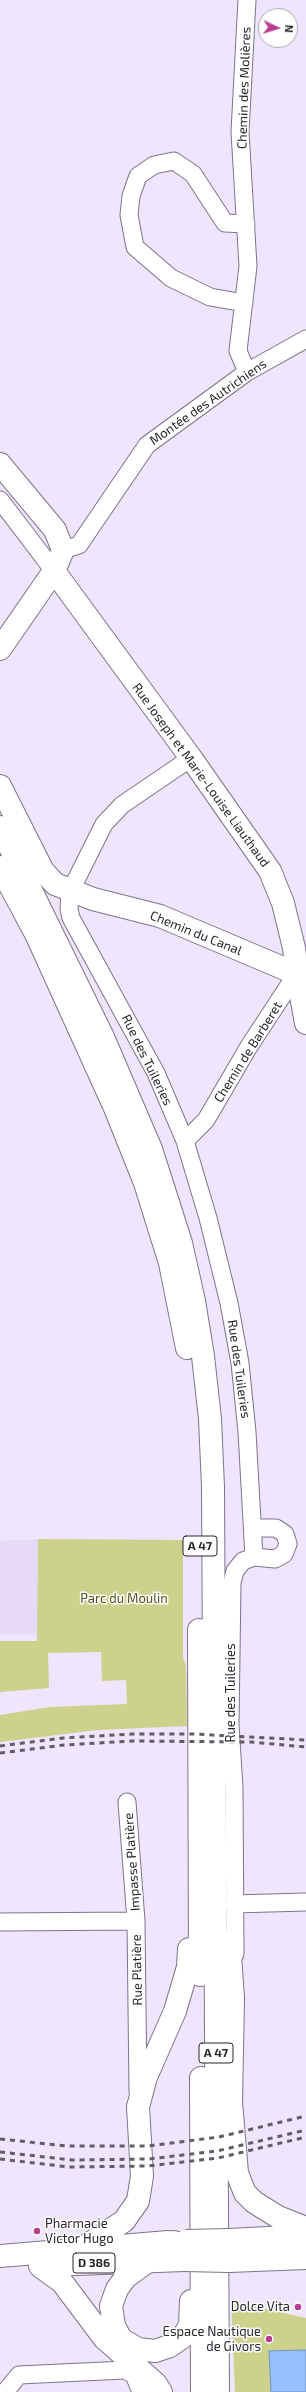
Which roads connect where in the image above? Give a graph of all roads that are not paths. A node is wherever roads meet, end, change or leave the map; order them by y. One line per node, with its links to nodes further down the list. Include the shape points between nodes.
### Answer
1 (247, 0): 2 (street, Chemin des Molières, via 240,132)
2 (246, 224): 3 (street, Chemin des Molières, via 248,266); 3 (street, via 224,223 194,174 174,161 154,165 138,176 131,196 129,215 135,247 177,281 210,297)
3 (244, 303): 5 (street, Chemin des Molières, via 238,352)
4 (306, 338): 5 (street, Montée des Autrichiens)
5 (247, 372): 8 (street, Montée des Autrichiens, via 147,445 79,545)
6 (0, 464): 8 (main road, via 55,530)
7 (0, 500): 9 (street)
8 (63, 550): 9 (main road)
9 (54, 572): 10 (main road); 11 (main road, Rue Joseph et Marie-Louise Liauthaud)
10 (0, 649)
11 (191, 758): 15 (street, via 122,805 104,824); 16 (main road, Rue Joseph et Marie-Louise Liauthaud, via 270,871 283,903)
12 (0, 786): 15 (main road, via 43,871 55,884)
13 (0, 827): 23 (main road, A 47, via 103,1037 138,1115 164,1186 181,1243 194,1301 209,1412 214,1488)
14 (0, 867): 21 (main road, A 47, via 36,934 115,1108 145,1183 170,1263 189,1357 200,1486)
15 (70, 892): 16 (main road, Chemin du Canal, via 160,916); 18 (street, Rue des Tuileries, via 71,918 156,1073)
16 (303, 973): 17 (main road, Rue Joseph et Marie-Louise Liauthaud); 18 (street, Chemin de Barberet, via 248,1048 206,1120)
17 (306, 1023)
18 (185, 1141): 19 (street, Rue des Tuileries, via 220,1260 240,1363)
19 (253, 1528): 20 (street, Rue des Tuileries); 20 (street, via 276,1528 285,1534 288,1544 284,1554 275,1559)
20 (254, 1557): 25 (street, Rue des Tuileries, via 243,1561 235,1571 232,1583 230,1724 234,1788)
21 (199, 1762): 29 (main road, via 188,1967 175,2011 146,2076); 30 (main road, A 47)
22 (127, 1802): 26 (street, Impasse Platière)
23 (216, 1822): 28 (main road, via 223,1850); 47 (main road, A 47)
24 (306, 1902): 25 (street)
25 (234, 1904): 28 (street, Rue des Tuileries)
26 (136, 1921): 27 (street, Rue Platière); 29 (street, Rue Platière)
27 (0, 1922)
28 (233, 1998): 31 (main road, via 231,2102 237,2173 245,2193 254,2202 278,2217)
29 (138, 2107): 33 (main road, via 142,2176 138,2201 124,2221)
30 (202, 2187): 39 (main road, via 191,2226 190,2324 183,2337 170,2346 155,2351 138,2349 121,2339 114,2326 111,2306 117,2289 126,2277); 46 (main road, A 47)
31 (306, 2228)
32 (306, 2236): 35 (main road, D 386)
33 (83, 2248): 34 (main road, D 386); 36 (main road, D 386)
34 (181, 2248): 35 (main road, D 386, bridge); 38 (main road); 39 (main road, D 386)
35 (220, 2251): 37 (main road, D 386)
36 (0, 2256)
37 (302, 2259)
38 (125, 2261): 39 (main road, D 386); 40 (main road, D 386); 42 (main road, via 106,2278 98,2298 98,2317)
39 (148, 2261)
40 (40, 2266): 41 (main road, D 386); 42 (main road, via 62,2282)
41 (0, 2269)
42 (104, 2338): 45 (main road, via 156,2384)
43 (5, 2392): 44 (street, via 19,2375 125,2370 134,2375)
44 (141, 2392)
45 (161, 2392)
46 (202, 2392)
47 (218, 2392)

